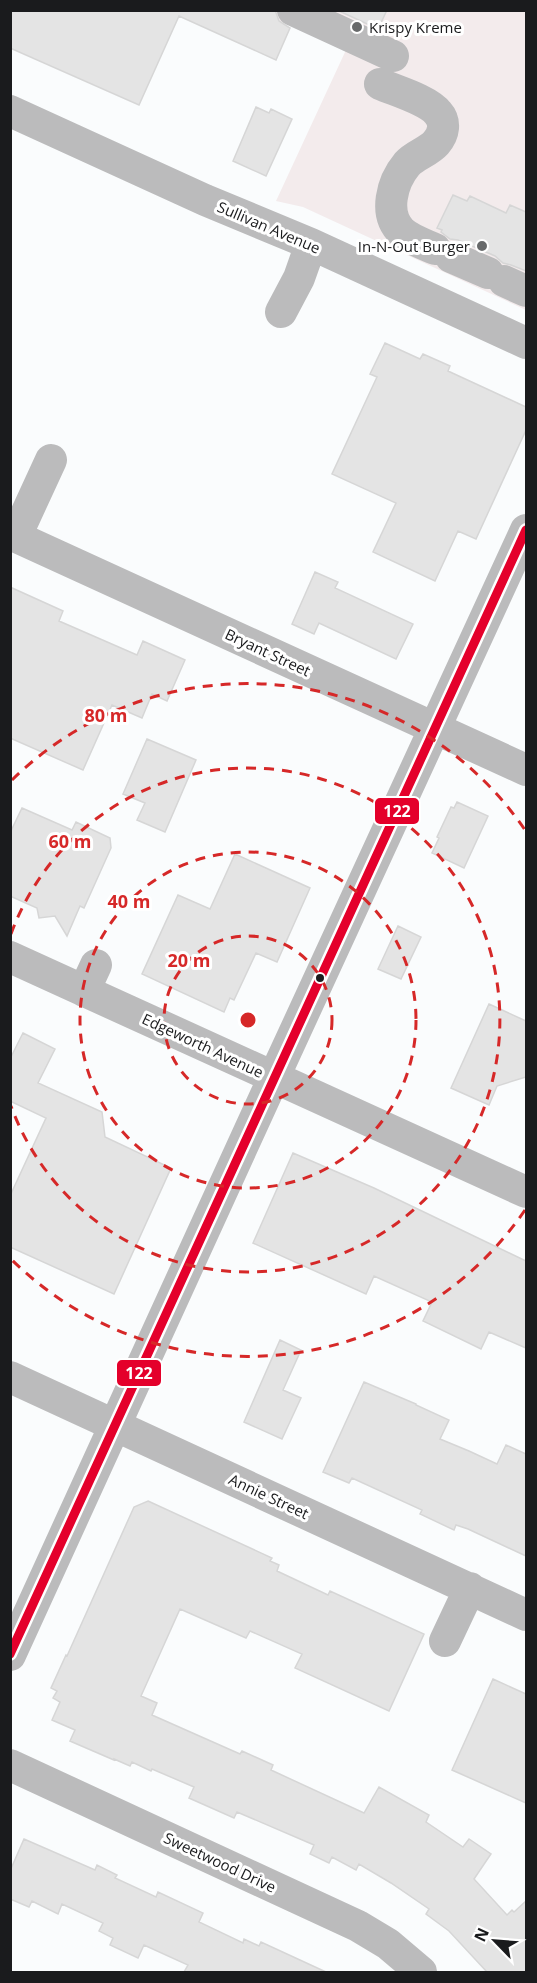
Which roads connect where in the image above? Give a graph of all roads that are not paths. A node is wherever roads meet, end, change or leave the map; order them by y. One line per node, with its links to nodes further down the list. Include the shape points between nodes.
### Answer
1 (293, 10): 4 (street, via 387,70 440,114 442,133 435,144 415,157 396,181 391,202 394,220 403,233)
2 (10, 111): 3 (street, Sullivan Avenue)
3 (312, 244): 5 (street); 6 (street, Sullivan Avenue)
4 (506, 282)
5 (281, 312)
6 (526, 344)
7 (51, 460): 9 (street)
8 (526, 531): 10 (street)
9 (13, 535): 10 (street, Bryant Street)
10 (435, 728): 11 (street, Bryant Street); 13 (street)
11 (526, 770)
12 (10, 957): 13 (street, Edgeworth Avenue, via 90,978)
13 (274, 1077): 14 (street, Edgeworth Avenue); 16 (street)
14 (526, 1192)
15 (10, 1377): 16 (street, Annie Street)
16 (115, 1425): 17 (street, Annie Street); 20 (street)
17 (470, 1588): 18 (street, Annie Street); 19 (street)
18 (526, 1615)
19 (445, 1641)
20 (10, 1655)
21 (10, 1765): 22 (street, Sweetwood Drive, via 358,1926 388,1944)
22 (421, 1972)

